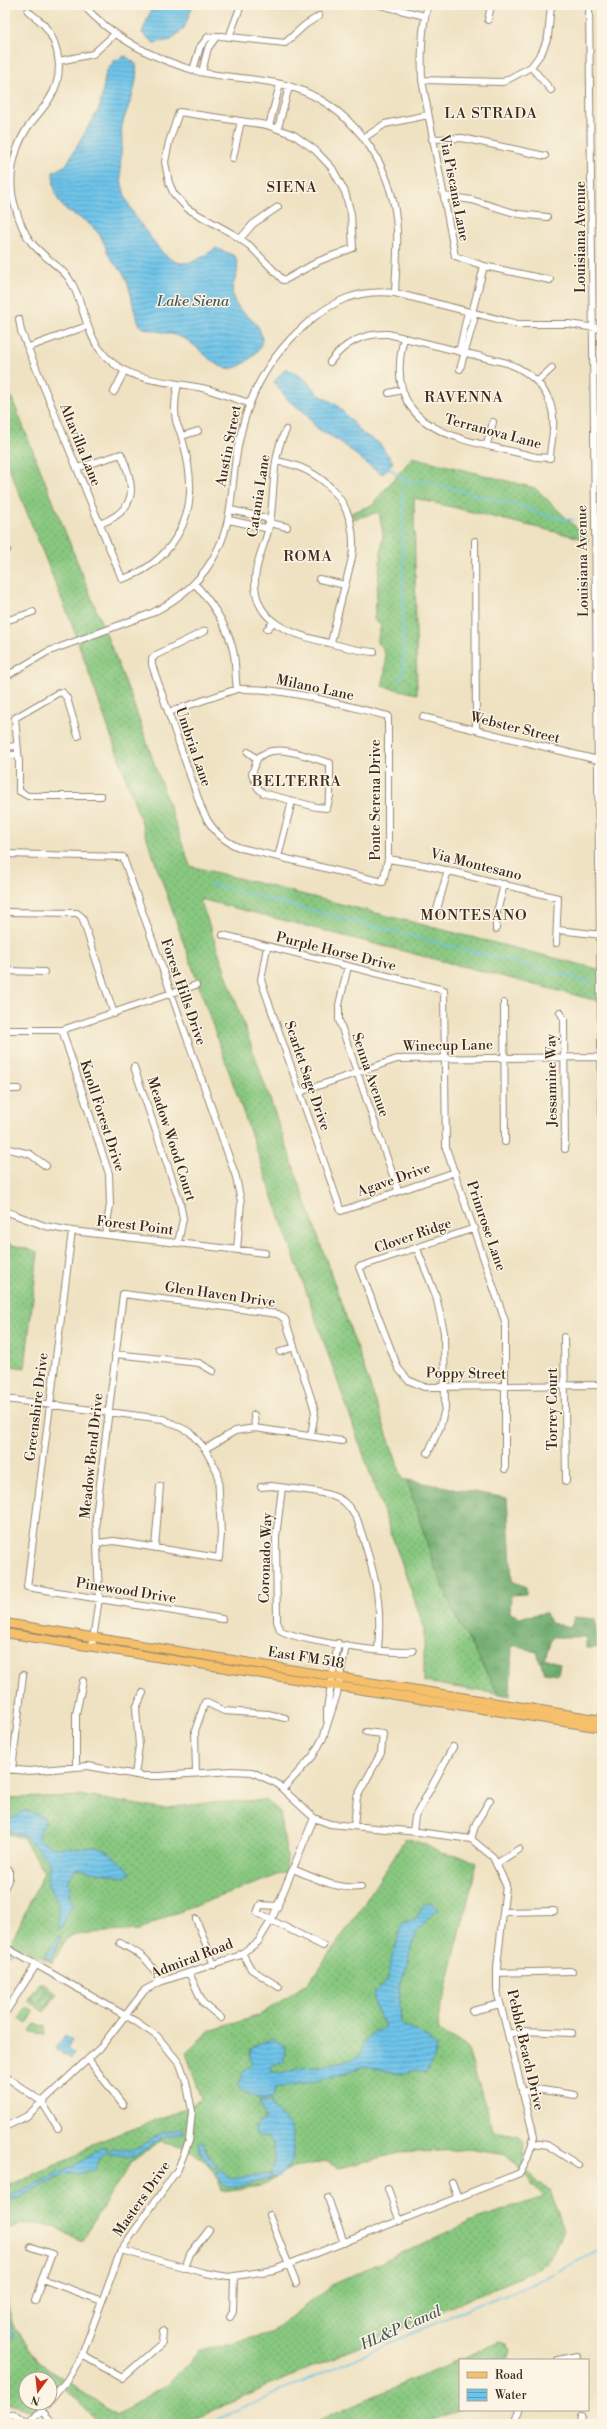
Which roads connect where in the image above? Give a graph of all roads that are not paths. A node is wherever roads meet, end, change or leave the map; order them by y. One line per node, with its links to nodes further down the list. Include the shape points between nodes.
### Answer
1 (83, 5): 12 (street)
2 (241, 5): 14 (street)
3 (380, 5): 10 (street)
4 (428, 5): 10 (street, Via Piscana Lane)
5 (491, 5): 11 (street)
6 (550, 5): 16 (street, via 548,37 542,52)
7 (589, 5): 43 (street, Louisiana Avenue)
8 (28, 11): 15 (street, via 44,25 55,45)
9 (319, 16): 14 (street, via 285,43)
10 (425, 16): 19 (street, Via Piscana Lane, via 421,58)
11 (488, 20)
12 (115, 34): 15 (street, via 93,54); 17 (street, via 161,59)
13 (217, 36): 14 (street); 17 (street, via 202,43); 18 (street, via 208,48)
14 (229, 37)
15 (59, 61): 42 (street, via 55,90 27,128 17,149 13,164 12,189 18,216 31,242 68,278 80,301)
16 (531, 67): 19 (street, via 503,82); 22 (street)
17 (193, 70): 18 (street)
18 (202, 72): 20 (street)
19 (422, 80): 25 (street, Via Piscana Lane)
20 (280, 84): 21 (street); 23 (street)
21 (289, 87): 24 (street); 29 (street, via 305,91 337,111)
22 (550, 90)
23 (274, 105): 24 (street); 27 (street)
24 (284, 108): 28 (street)
25 (428, 115): 29 (street, via 385,124); 30 (street, Via Piscana Lane)
26 (241, 121): 27 (street); 32 (street); 36 (street, via 179,112 165,162 174,194 188,209)
27 (269, 126): 28 (street)
28 (278, 128): 36 (street, via 304,142 332,168 349,204 353,248 319,261 283,280)
29 (364, 138): 39 (street, via 387,177 394,206 397,247)
30 (432, 139): 31 (street, via 462,138); 33 (street, Via Piscana Lane)
31 (545, 156)
32 (233, 158)
33 (444, 196): 35 (street, via 472,200 518,214); 37 (street, Via Piscana Lane, via 455,256)
34 (278, 207): 36 (street, via 253,224)
35 (547, 217)
36 (240, 239)
37 (484, 266): 38 (street); 40 (street)
38 (550, 280)
39 (395, 293): 40 (street, Austin Street); 57 (street, Austin Street, via 362,292 333,302 320,311 271,360)
40 (472, 313): 43 (street, Austin Street, via 524,326 568,324); 47 (street, via 467,316 461,342 460,348)
41 (19, 319): 46 (street, Altavilla Lane)
42 (87, 326): 46 (street); 51 (street, via 106,358)
43 (593, 327): 44 (street, Austin Street); 94 (street, Louisiana Avenue)
44 (602, 329)
45 (404, 338): 47 (street); 48 (street, via 380,333 358,338 338,351); 54 (street, Terranova Lane, via 399,362)
46 (29, 347): 64 (street, Altavilla Lane)
47 (463, 353): 50 (street); 52 (street, via 518,367)
48 (330, 362)
49 (552, 368): 52 (street)
50 (460, 369)
51 (124, 372): 53 (street, via 151,381); 55 (street)
52 (538, 381): 62 (street, Terranova Lane, via 552,407 550,458 536,457)
53 (178, 384): 57 (street, via 206,389); 61 (street, via 175,416)
54 (402, 390): 56 (street); 62 (street, Terranova Lane, via 414,411 433,428)
55 (114, 392)
56 (389, 393)
57 (249, 403): 65 (street, Austin Street, via 238,448)
58 (493, 422): 62 (street)
59 (286, 430): 63 (street, Catania Lane)
60 (198, 431): 61 (street)
61 (182, 436): 68 (street, Altavilla Lane, via 191,484 188,514 176,539 157,560 137,575 122,579)
62 (487, 444)
63 (276, 461): 67 (street, Catania Lane); 73 (street, via 294,464 316,474 328,483 343,502 351,523 353,543)
64 (77, 468): 68 (street, Altavilla Lane); 68 (street, via 121,454 131,476 132,491 126,507 116,518)
65 (231, 510): 66 (street, Austin Street); 67 (street, via 266,518)
66 (229, 520): 67 (street, via 265,528); 72 (street, Austin Street, via 216,554)
67 (270, 523): 69 (street); 76 (street, Catania Lane, via 255,583 257,598)
68 (100, 524)
69 (287, 527)
70 (475, 541): 86 (street)
71 (319, 579): 73 (street)
72 (195, 584): 81 (street, Austin Street, via 152,613 47,652); 82 (street, via 209,599 227,633 234,655)
73 (345, 585): 79 (street)
74 (33, 612): 75 (street)
75 (5, 621)
76 (273, 623): 77 (street); 79 (street, Catania Lane, via 292,633)
77 (267, 629)
78 (205, 631): 83 (street, Umbria Lane, via 159,653 152,659)
79 (331, 643): 80 (street, Catania Lane)
80 (374, 652)
81 (5, 677)
82 (237, 689): 83 (street, Milano Lane); 84 (street, Milano Lane, via 285,691)
83 (169, 712): 98 (street, Umbria Lane, via 209,824 233,845)
84 (388, 716): 99 (street, Ponte Serena Drive)
85 (423, 717): 86 (street, Webster Street)
86 (476, 730): 94 (street, Webster Street)
87 (78, 736): 88 (street, via 67,698 62,692 15,718)
88 (17, 746): 89 (street); 91 (street)
89 (5, 747)
90 (248, 752): 93 (street)
91 (18, 754): 92 (street); 95 (street, via 19,791 28,796)
92 (5, 756)
93 (257, 759): 96 (street, via 252,774 258,788 270,796); 96 (street, via 265,752 279,750 330,763 330,796 327,808)
94 (600, 761): 108 (street, Louisiana Avenue)
95 (101, 796)
96 (292, 801): 98 (street)
97 (5, 854): 116 (street, Forest Hills Drive, via 123,857)
98 (278, 857): 101 (street, Umbria Lane)
99 (388, 859): 100 (street, Via Montesano); 101 (street, Ponte Serena Drive)
100 (448, 870): 102 (street, Via Montesano); 104 (street)
101 (383, 882)
102 (504, 884): 105 (street, via 496,916); 106 (street, Via Montesano, via 558,898)
103 (5, 912): 119 (street, via 77,913 82,917)
104 (436, 913)
105 (496, 928)
106 (558, 930): 108 (street); 109 (street)
107 (223, 935): 110 (street, Purple Horse Drive)
108 (601, 935): 124 (street, Louisiana Avenue)
109 (556, 943)
110 (267, 947): 111 (street, Purple Horse Drive); 130 (street, Scarlet Sage Drive, via 261,980)
111 (348, 966): 115 (street, Purple Horse Drive); 127 (street, Senna Avenue, via 338,1013)
112 (5, 972): 113 (street)
113 (44, 972)
114 (196, 985): 116 (street)
115 (444, 990): 125 (street, Primrose Lane)
116 (171, 994): 119 (street); 145 (street, Forest Hills Drive, via 236,1177 241,1202)
117 (504, 1003): 122 (street)
118 (560, 1012): 123 (street, Jessamine Way, via 564,1020)
119 (114, 1014): 121 (street)
120 (5, 1030): 121 (street)
121 (62, 1030): 142 (street, Knoll Forest Drive, via 109,1174 110,1205)
122 (504, 1057): 123 (street, Winecup Lane); 125 (street, Winecup Lane); 132 (street)
123 (564, 1057): 124 (street, Winecup Lane); 134 (street, Jessamine Way)
124 (602, 1057): 131 (street, Louisiana Avenue)
125 (444, 1058): 127 (street, Winecup Lane, via 397,1059); 136 (street, Primrose Lane, via 446,1148)
126 (134, 1067): 143 (street, Meadow Wood Court, via 180,1202 183,1219)
127 (356, 1072): 130 (street, Winecup Lane); 137 (street, Senna Avenue)
128 (5, 1089): 129 (street)
129 (18, 1089)
130 (300, 1092): 139 (street, Scarlet Sage Drive)
131 (602, 1117)
132 (505, 1142)
133 (5, 1148): 135 (street, via 26,1152)
134 (565, 1149)
135 (46, 1166)
136 (455, 1172): 137 (street, Agave Drive); 140 (street, Primrose Lane)
137 (398, 1190): 139 (street, Agave Drive)
138 (5, 1211): 141 (street, Forest Point, via 45,1226)
139 (341, 1212)
140 (475, 1228): 144 (street, Clover Ridge); 156 (street, Primrose Lane, via 505,1321)
141 (72, 1231): 142 (street, Forest Point); 159 (street, Greenshire Drive)
142 (105, 1235): 143 (street, Forest Point)
143 (178, 1243): 145 (street, Forest Point)
144 (417, 1248): 147 (street, Clover Ridge); 157 (street, via 436,1296 444,1332)
145 (238, 1250): 146 (street, Forest Point)
146 (265, 1254)
147 (360, 1267): 157 (street, Poppy Street, via 398,1368 408,1380 424,1387)
148 (126, 1294): 150 (street, Glen Haven Drive, via 278,1314 285,1319); 152 (street, Meadow Bend Drive, via 123,1294)
149 (564, 1337): 154 (street, Torrey Court)
150 (294, 1347): 151 (street); 163 (street, Glen Haven Drive, via 315,1412)
151 (280, 1352)
152 (115, 1354): 153 (street, via 199,1363); 160 (street, Meadow Bend Drive)
153 (213, 1371)
154 (565, 1385): 155 (street, Poppy Street); 156 (street, Poppy Street); 168 (street, Torrey Court)
155 (602, 1385)
156 (506, 1387): 157 (street, Poppy Street); 167 (street, Primrose Lane)
157 (444, 1388): 166 (street, via 445,1409)
158 (5, 1399): 159 (street)
159 (50, 1404): 160 (street); 174 (street, Greenshire Drive)
160 (108, 1411): 165 (street, via 163,1419 190,1432); 172 (street, Meadow Bend Drive, via 96,1517)
161 (254, 1415): 162 (street)
162 (255, 1428): 163 (street); 165 (street, via 235,1431)
163 (311, 1435): 164 (street)
164 (342, 1440)
165 (205, 1449): 173 (street, via 218,1473 221,1534 219,1558)
166 (428, 1453)
167 (505, 1469)
168 (566, 1482)
169 (160, 1486): 173 (street)
170 (261, 1487): 171 (street)
171 (282, 1488): 180 (street, Coronado Way, via 276,1537 276,1621 280,1630 291,1635); 183 (street, via 333,1496 344,1501 351,1510 377,1580 381,1622)
172 (97, 1543): 173 (street, via 114,1541); 175 (street, Meadow Bend Drive)
173 (155, 1548)
174 (27, 1587): 175 (street, Pinewood Drive)
175 (99, 1598): 176 (street, Pinewood Drive); 179 (street, Meadow Bend Drive)
176 (222, 1619)
177 (5, 1623): 179 (main road, East FM 518)
178 (5, 1633): 182 (main road, East FM 518)
179 (94, 1636): 182 (street, Meadow Bend Drive); 186 (main road, East FM 518)
180 (338, 1643): 181 (street); 186 (street)
181 (346, 1645): 183 (street); 186 (street)
182 (92, 1646): 188 (main road, East FM 518)
183 (378, 1649): 184 (street, via 399,1653)
184 (413, 1651)
185 (23, 1675): 198 (street)
186 (337, 1676): 188 (street); 190 (main road, East FM 518)
187 (84, 1681): 196 (street, via 76,1714)
188 (335, 1685): 190 (main road, East FM 518); 201 (street, via 323,1738 314,1756)
189 (143, 1693): 200 (street, via 136,1708 138,1746)
190 (532, 1712): 192 (main road, East FM 518); 193 (main road, East FM 518)
191 (285, 1718): 199 (street, via 268,1714 224,1711 205,1702 195,1731)
192 (602, 1720)
193 (602, 1728)
194 (366, 1732): 204 (street, via 383,1734 381,1753 357,1797)
195 (453, 1747): 205 (street, via 415,1817)
196 (76, 1766): 198 (street, via 29,1771); 200 (street, via 99,1767)
197 (5, 1769): 198 (street)
198 (12, 1770)
199 (196, 1774): 200 (street); 201 (street, via 252,1772)
200 (135, 1775)
201 (283, 1789): 203 (street)
202 (490, 1800): 206 (street, via 476,1823)
203 (314, 1818): 204 (street, via 330,1824); 209 (street, Admiral Road)
204 (354, 1826): 205 (street)
205 (413, 1831): 206 (street)
206 (471, 1839): 208 (street, Pebble Beach Drive, via 484,1848)
207 (519, 1849): 208 (street)
208 (496, 1864): 215 (street, Pebble Beach Drive, via 506,1885)
209 (293, 1869): 212 (street, via 334,1885); 213 (street, Admiral Road)
210 (9, 1870): 211 (street)
211 (5, 1887)
212 (361, 1887)
213 (278, 1906): 217 (street, Admiral Road); 217 (street, via 259,1907 257,1913)
214 (554, 1911): 215 (street)
215 (504, 1912): 226 (street, Pebble Beach Drive)
216 (196, 1919): 223 (street)
217 (272, 1920): 219 (street); 221 (street, Admiral Road, via 258,1942)
218 (120, 1943): 227 (street, via 144,1956 152,1965)
219 (323, 1946)
220 (5, 1947): 222 (street, Masters Drive)
221 (242, 1954): 223 (street, Admiral Road); 228 (street, via 251,1968)
222 (36, 1965): 231 (street); 232 (street, Masters Drive)
223 (214, 1965): 225 (street, Admiral Road)
224 (572, 1971): 226 (street)
225 (189, 1973): 227 (street, Admiral Road); 233 (street, via 203,2003)
226 (497, 1973): 229 (street, Pebble Beach Drive)
227 (160, 1982): 232 (street, Admiral Road, via 145,1990)
228 (279, 1987)
229 (500, 2004): 230 (street); 235 (street, Pebble Beach Drive)
230 (472, 2011)
231 (5, 2013)
232 (125, 2015): 236 (street, Admiral Road, via 110,2037); 255 (street, Masters Drive, via 158,2036 180,2064 190,2096 192,2122 187,2148 178,2169)
233 (221, 2018)
234 (572, 2033): 235 (street, via 522,2031)
235 (508, 2034): 238 (street, Pebble Beach Drive)
236 (88, 2059): 240 (street, Admiral Road); 241 (street)
237 (5, 2076): 240 (street)
238 (522, 2092): 239 (street, via 536,2089); 244 (street, Pebble Beach Drive, via 534,2137)
239 (575, 2095)
240 (42, 2102): 242 (street, Admiral Road, via 27,2116); 243 (street)
241 (123, 2105)
242 (5, 2128)
243 (58, 2128)
244 (532, 2144): 245 (street, via 547,2145); 249 (street, Pebble Beach Drive, via 520,2173)
245 (578, 2165)
246 (452, 2182): 249 (street)
247 (388, 2189): 251 (street)
248 (328, 2198): 253 (street)
249 (458, 2198): 251 (street, Pebble Beach Drive)
250 (269, 2215): 256 (street)
251 (400, 2222): 253 (street, Pebble Beach Drive)
252 (208, 2230): 257 (street, via 190,2254)
253 (344, 2243): 256 (street, Pebble Beach Drive)
254 (31, 2247): 259 (street, via 52,2254)
255 (120, 2250): 257 (street, Pebble Beach Drive); 262 (street, Masters Drive)
256 (289, 2264): 258 (street, Pebble Beach Drive, via 274,2270); 260 (street)
257 (185, 2268): 258 (street, Pebble Beach Drive)
258 (234, 2276): 263 (street, via 233,2312)
259 (42, 2280): 261 (street); 262 (street)
260 (296, 2283)
261 (35, 2301)
262 (102, 2301): 265 (street, Masters Drive)
263 (230, 2317)
264 (163, 2331): 265 (street, via 162,2343 122,2378)
265 (82, 2355): 268 (street, Masters Drive)
266 (578, 2356): 267 (street)
267 (563, 2359)
268 (58, 2391)
269 (42, 2411): 273 (street, Masters Drive); 274 (street)
270 (519, 2411): 275 (street)
271 (582, 2416): 276 (street)
272 (5, 2417): 273 (street, via 13,2414)
273 (27, 2424)
274 (54, 2424)
275 (514, 2424)
276 (581, 2424)

